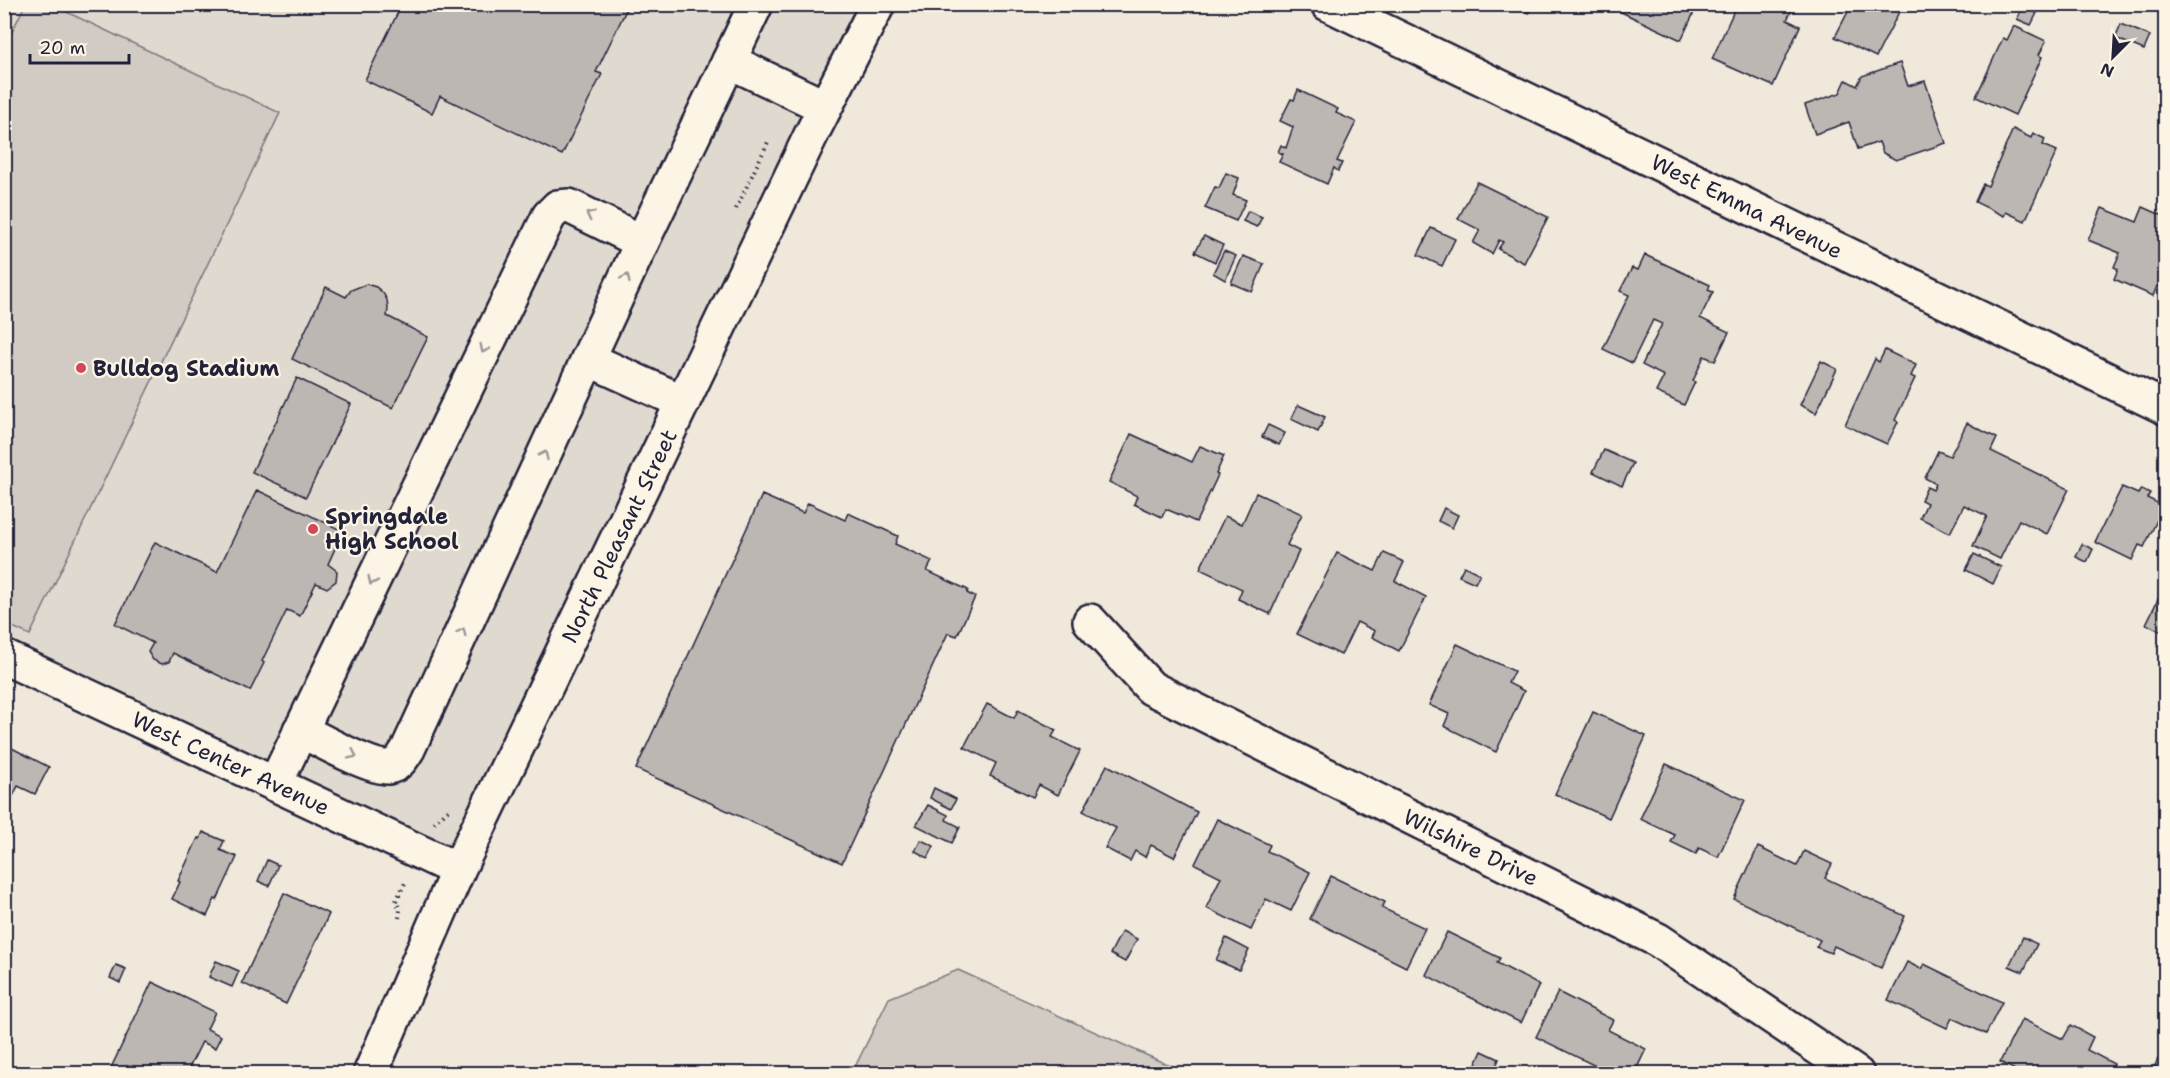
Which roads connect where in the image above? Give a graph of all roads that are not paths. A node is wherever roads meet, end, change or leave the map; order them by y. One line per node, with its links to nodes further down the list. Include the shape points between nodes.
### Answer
1 (756, 4): 4 (street)
2 (878, 4): 5 (street, North Pleasant Street)
3 (1328, 4): 9 (street, West Emma Avenue)
4 (729, 61): 5 (street); 6 (street)
5 (825, 107): 8 (street, North Pleasant Street)
6 (642, 242): 7 (street, one-way to 6); 12 (street, one-way to 12, via 569,206 558,207 549,216)
7 (588, 359): 8 (street); 12 (street, one-way to 7, via 373,765 389,767 400,762)
8 (683, 402): 14 (street, North Pleasant Street)
9 (2166, 408)
10 (1090, 621): 16 (street, Wilshire Drive, via 1152,688 1658,940)
11 (4, 657): 13 (street, West Center Avenue)
12 (300, 730): 13 (street)
13 (275, 784): 14 (street, West Center Avenue)
14 (458, 870): 15 (street, North Pleasant Street)
15 (370, 1074)
16 (1857, 1074)

